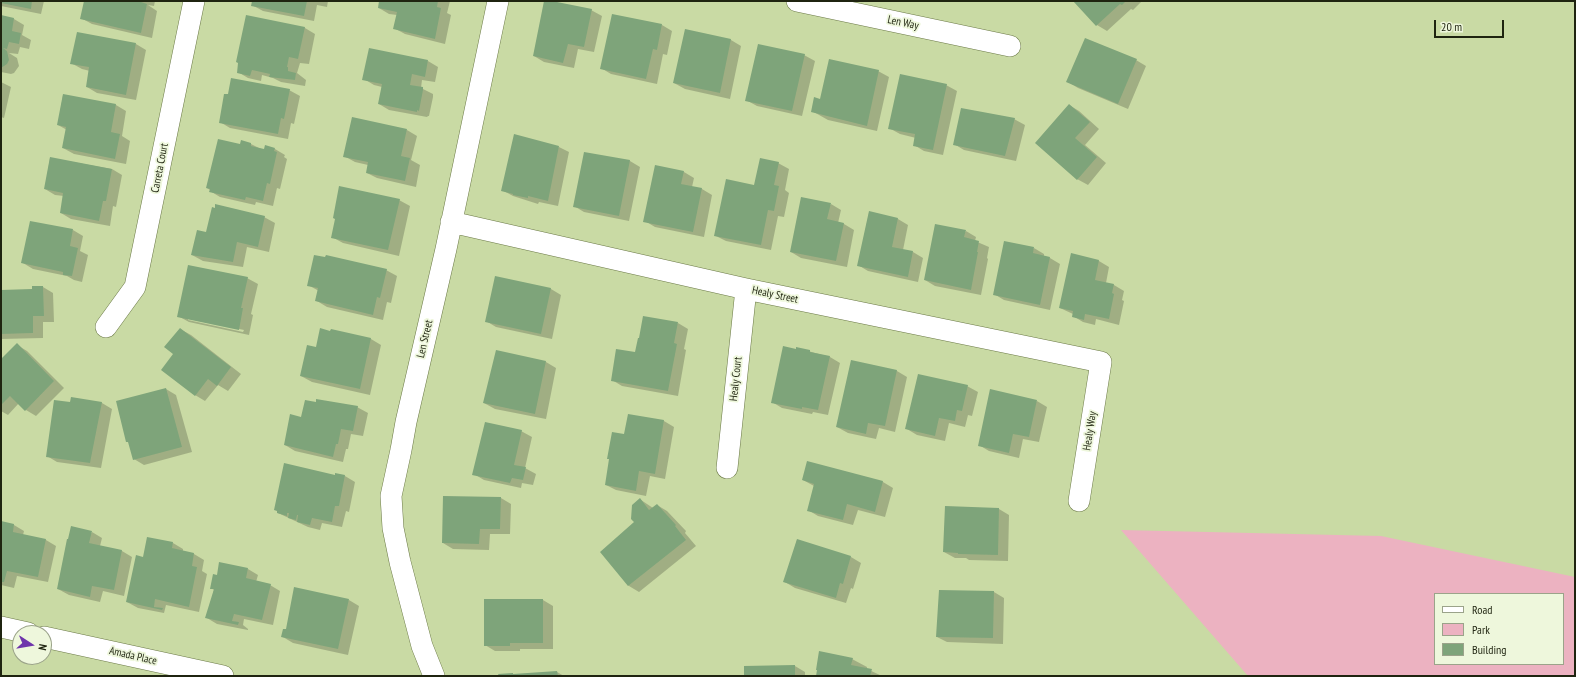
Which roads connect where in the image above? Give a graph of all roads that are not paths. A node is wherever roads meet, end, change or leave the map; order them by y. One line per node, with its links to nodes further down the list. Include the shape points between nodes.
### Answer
1 (194, 1): 7 (street, Carreta Court, via 135,287)
2 (498, 1): 5 (street, Len Street)
3 (797, 1): 4 (street, Len Way)
4 (1010, 46)
5 (451, 222): 6 (street, Healy Street); 15 (street, Len Street, via 391,496 393,528 400,562 422,646)
6 (746, 289): 8 (street, Healy Street); 9 (street, Healy Court)
7 (106, 327)
8 (1101, 362): 10 (street, Healy Way)
9 (727, 468)
10 (1079, 501)
11 (1, 627): 12 (street)
12 (12, 629)
13 (52, 638): 14 (street, Amada Place)
14 (223, 676)
15 (434, 676)

